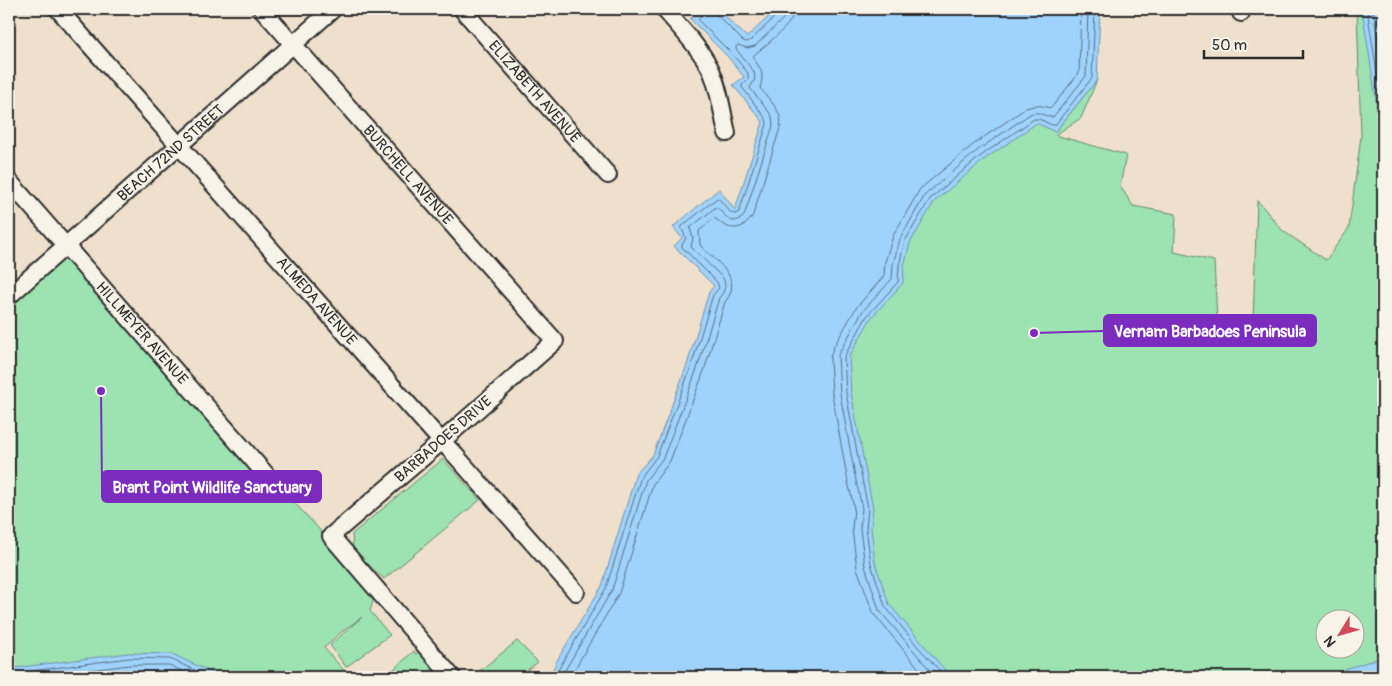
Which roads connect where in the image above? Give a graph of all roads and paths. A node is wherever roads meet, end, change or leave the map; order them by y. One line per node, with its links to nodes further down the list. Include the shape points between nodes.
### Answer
1 (58, 9): 8 (street, ALMEDA AVENUE)
2 (262, 9): 6 (street, BURCHELL AVENUE)
3 (333, 9): 6 (street, BEACH 72ND STREET)
4 (462, 9): 9 (street, ELIZABETH AVENUE)
5 (664, 9): 7 (street, via 709,66)
6 (294, 44): 8 (street, BEACH 72ND STREET); 13 (street, BURCHELL AVENUE)
7 (727, 133)
8 (179, 146): 11 (street, BEACH 72ND STREET); 14 (street, ALMEDA AVENUE)
9 (608, 175)
10 (9, 181): 11 (street, HILLMEYER AVENUE)
11 (66, 246): 12 (street, BEACH 72ND STREET); 15 (street, HILLMEYER AVENUE)
12 (9, 296)
13 (555, 341): 14 (street, BARBADOES DRIVE)
14 (442, 441): 16 (street, ALMEDA AVENUE); 17 (street, BARBADOES DRIVE, via 331,536)
15 (276, 486)
16 (576, 592)
17 (452, 677)

